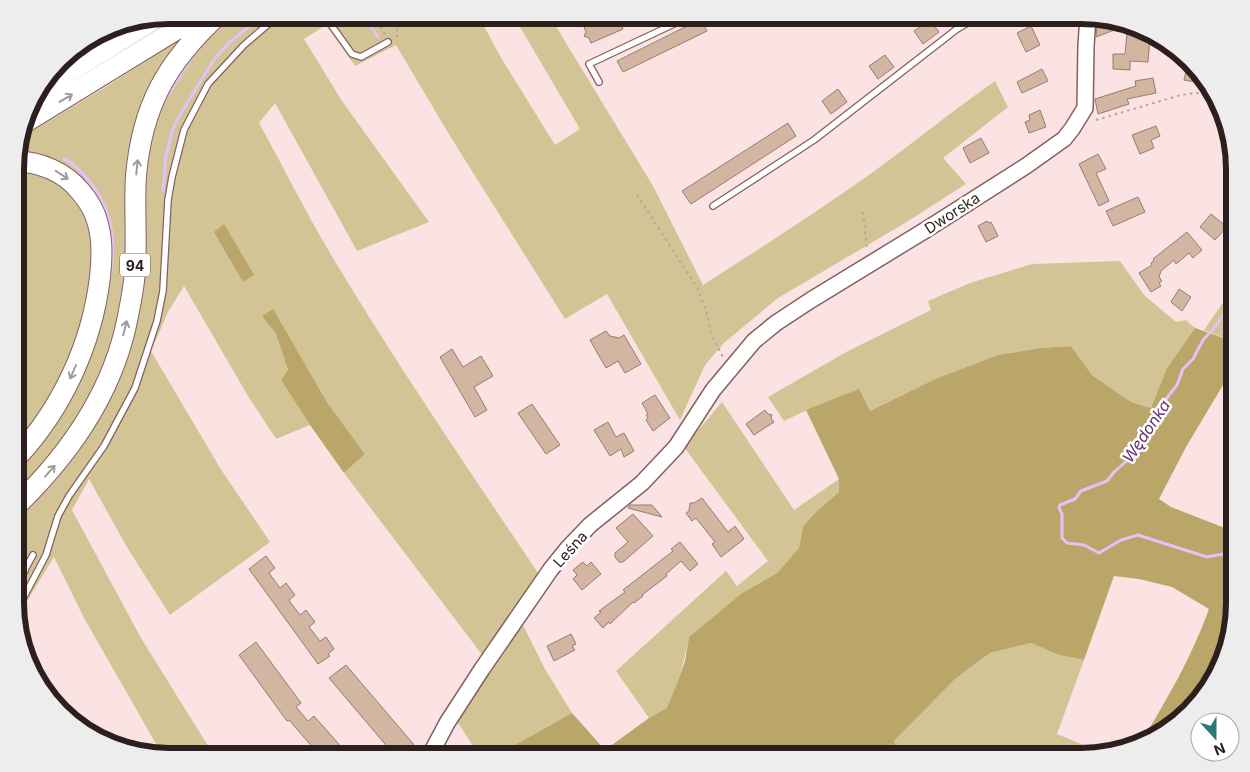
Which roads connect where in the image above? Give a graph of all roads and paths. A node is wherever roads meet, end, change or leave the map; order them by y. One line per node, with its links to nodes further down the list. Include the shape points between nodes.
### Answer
1 (185, 24): 15 (highway, one-way to 1)
2 (209, 24): 24 (highway, 94, one-way to 2, via 56,465 76,437 109,377 121,346 131,298 136,261 136,177 146,120 174,62)
3 (269, 24): 27 (lane, via 244,45 208,84 184,130 168,200 163,291 157,321 135,388 104,446 68,496 46,555)
4 (330, 24): 11 (lane, via 352,54 361,57)
5 (379, 24): 11 (path)
6 (397, 24): 11 (path, via 397,36)
7 (674, 24): 13 (lane, via 590,64)
8 (966, 24): 19 (lane, via 814,140)
9 (1087, 24): 21 (street, Dworska, via 1085,108 1064,139)
10 (143, 26): 12 (highway)
11 (388, 42)
12 (53, 82)
13 (599, 82)
14 (1205, 94): 16 (path, via 1181,95)
15 (33, 117)
16 (1096, 120)
17 (24, 162): 23 (highway, one-way to 23, via 57,171 77,187 98,222 102,250 94,308 81,353 51,412)
18 (637, 195): 22 (path, via 698,289 711,335)
19 (713, 206)
20 (863, 212): 21 (path)
21 (869, 266): 22 (street, Dworska, via 776,323)
22 (733, 365): 28 (street, Leśna, via 676,447 642,483 590,526 551,569 482,669)
23 (24, 448)
24 (24, 498)
25 (33, 555): 26 (lane)
26 (24, 571)
27 (24, 597)
28 (434, 748)

